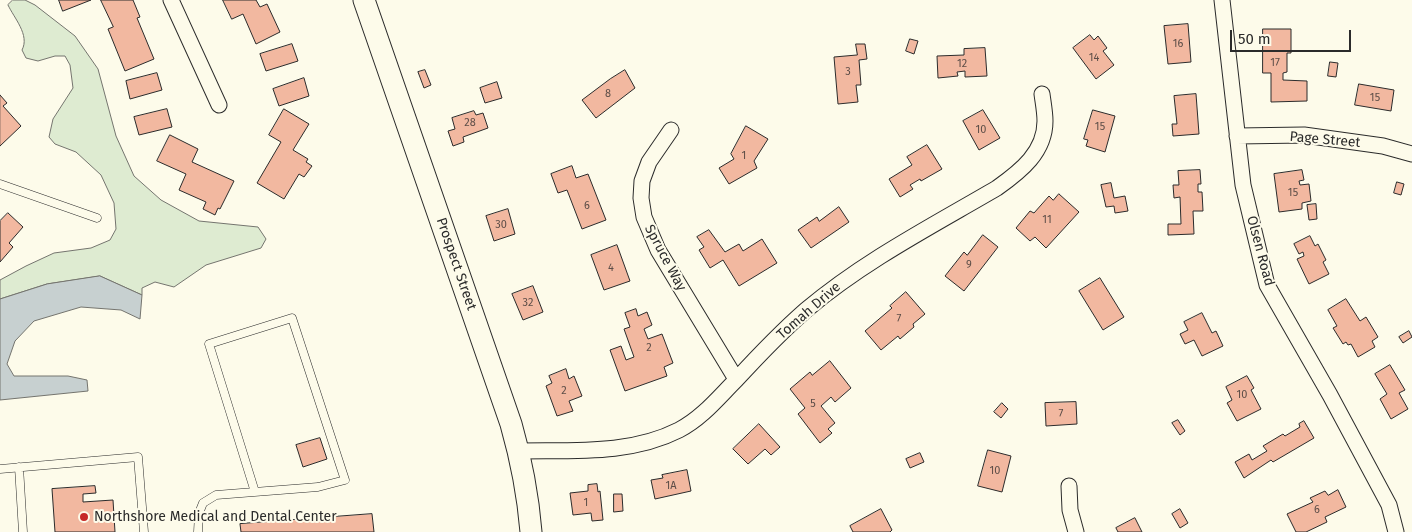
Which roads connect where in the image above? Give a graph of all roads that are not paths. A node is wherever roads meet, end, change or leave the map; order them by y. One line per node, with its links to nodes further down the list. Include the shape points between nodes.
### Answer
1 (171, 0): 5 (street)
2 (364, 0): 12 (street, Prospect Street, via 502,393)
3 (1222, 0): 7 (street, Olsen Road)
4 (1042, 94): 11 (street, Tomah Drive, via 1044,133 1038,149 1017,174 832,288)
5 (219, 105)
6 (671, 130): 11 (street, Spruce Way, via 649,162 642,181 644,217 658,250)
7 (1237, 136): 8 (street, Page Street, via 1304,135 1383,146); 22 (street, Olsen Road, via 1243,185 1267,286 1389,505)
8 (1412, 154)
9 (0, 184): 10 (lane)
10 (97, 218)
11 (736, 379): 12 (street, Tomah Drive, via 696,419 661,438 605,450)
12 (519, 451): 20 (street, Prospect Street)
13 (19, 467): 14 (lane); 17 (lane); 18 (lane, via 138,457)
14 (0, 469)
15 (1070, 486): 21 (street, via 1070,510)
16 (255, 492): 16 (lane, via 209,344 292,318 345,480 318,487); 19 (lane, via 209,498 199,513)
17 (23, 532)
18 (144, 532)
19 (198, 532)
20 (532, 532)
21 (1076, 532)
22 (1396, 532)

